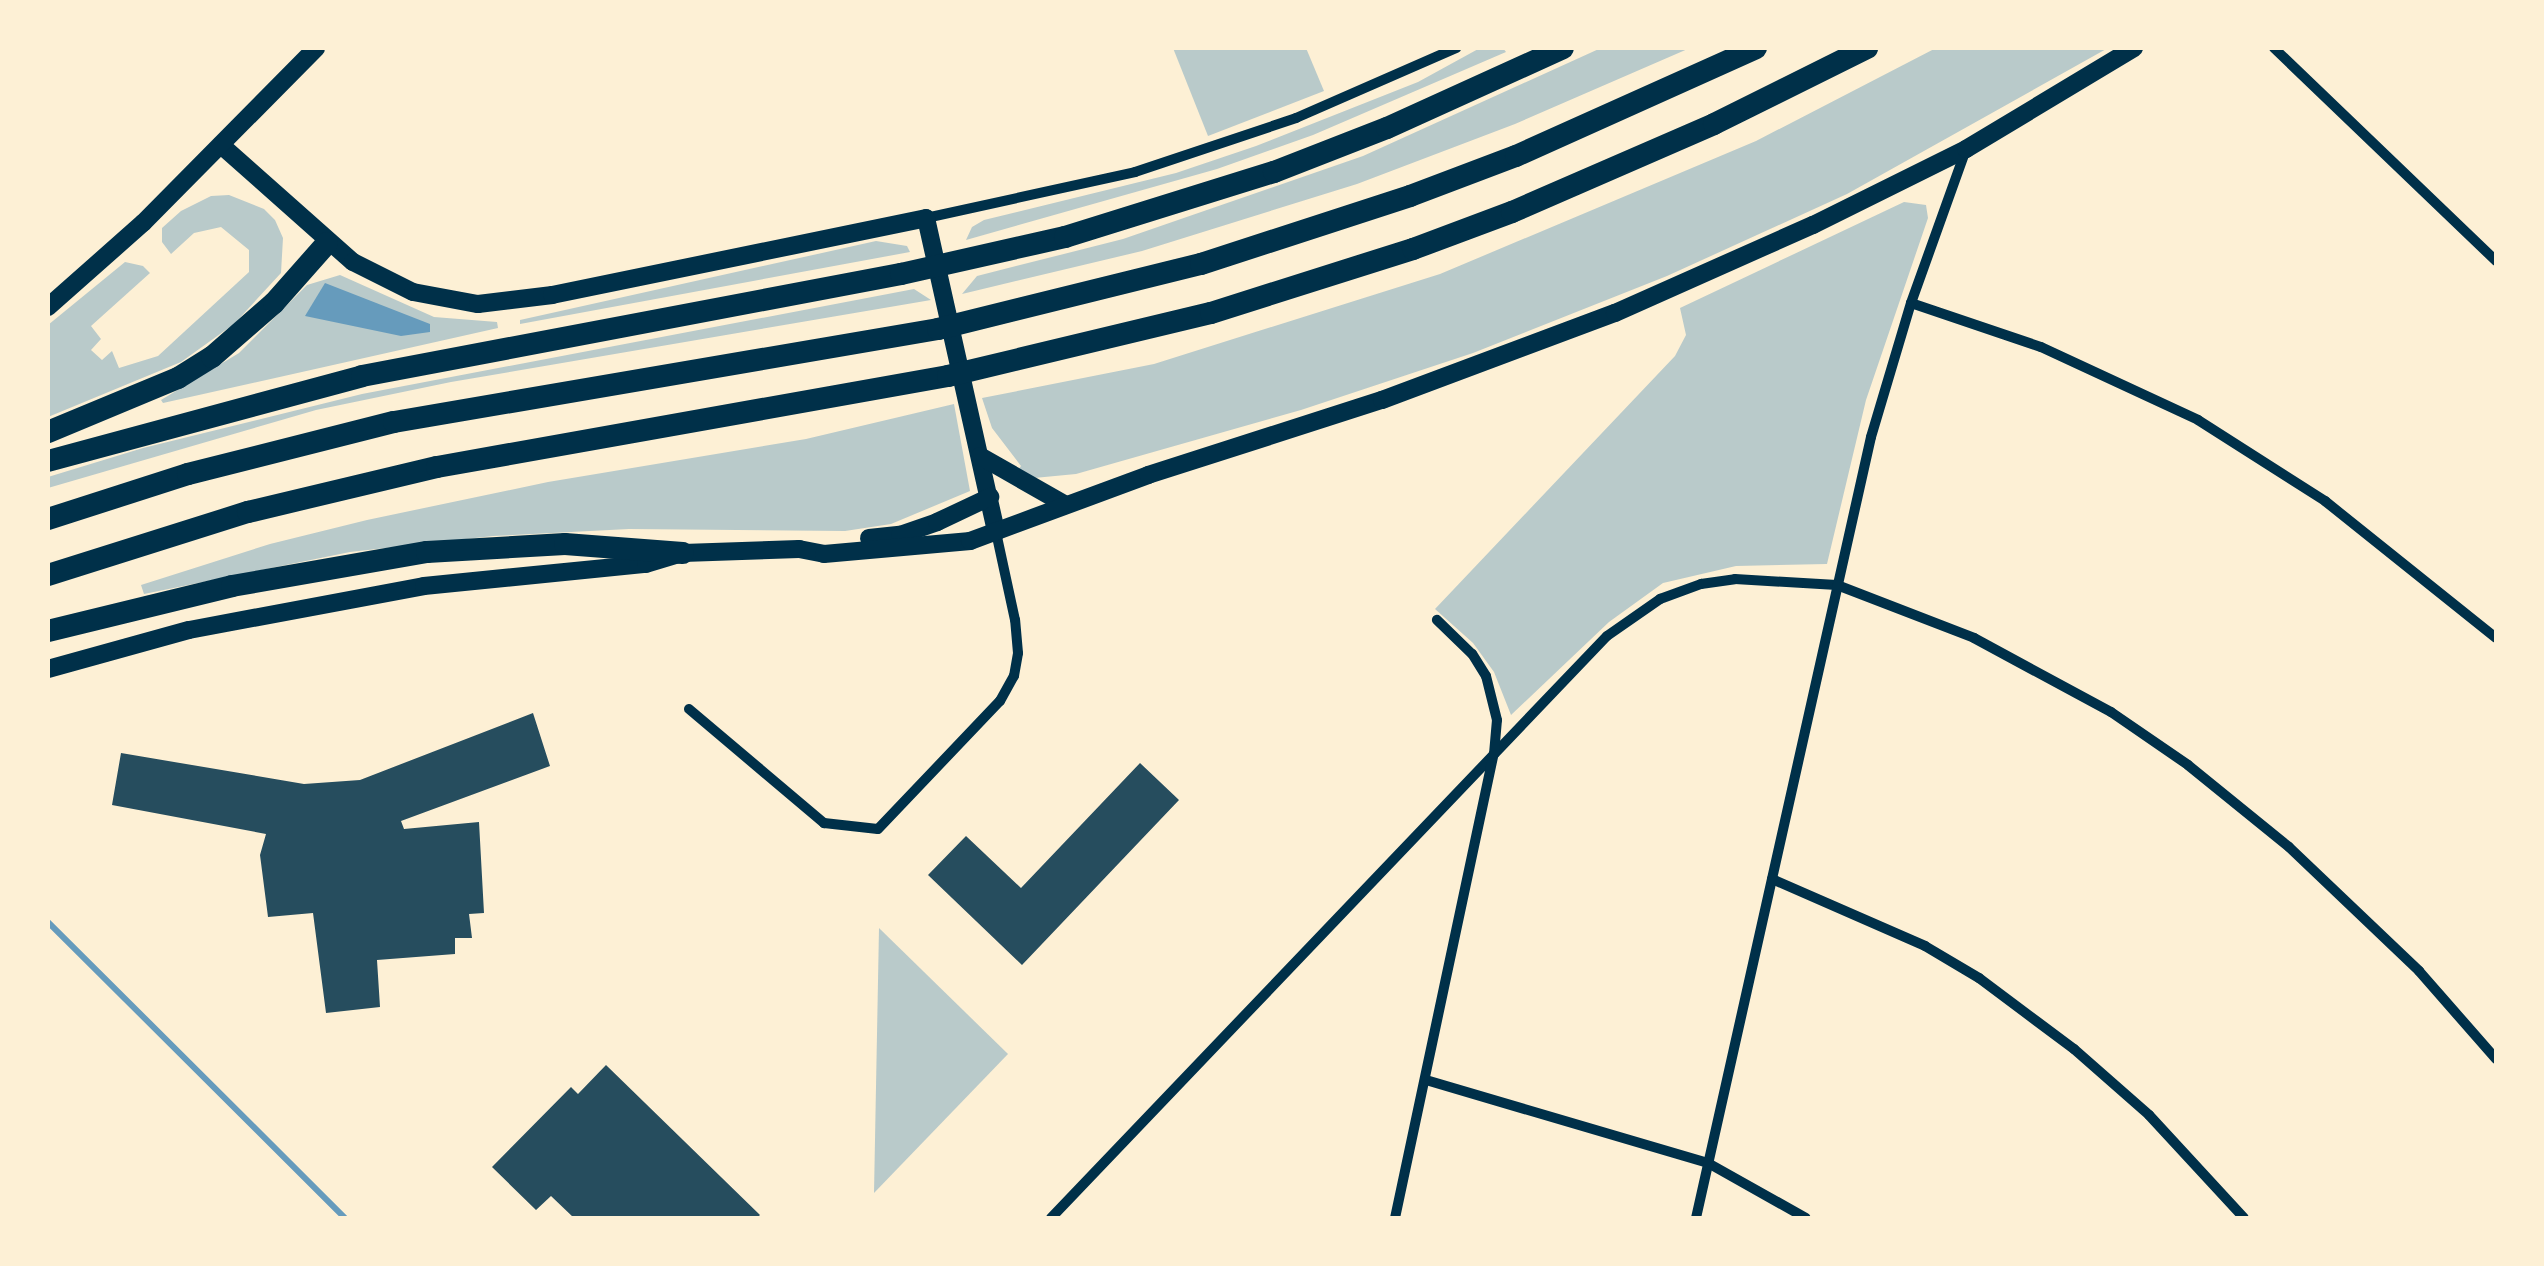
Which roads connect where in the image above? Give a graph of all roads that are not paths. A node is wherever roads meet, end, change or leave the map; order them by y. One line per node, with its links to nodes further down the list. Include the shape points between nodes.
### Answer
1 (316, 48): 8 (main road)
2 (1456, 48): 10 (street, via 1296,118 1153,166)
3 (1564, 48): 17 (highway, via 1274,172 1065,237 362,376)
4 (1756, 48): 20 (highway, via 1410,196 1201,264 938,329 394,422 188,474)
5 (1867, 48): 24 (highway, via 1512,212 1210,313 948,376 437,467 248,512)
6 (2134, 48): 9 (main road)
7 (2274, 48): 12 (street)
8 (222, 146): 11 (main road); 14 (main road)
9 (1966, 149): 13 (street); 19 (main road, via 1615,313 1382,400)
10 (926, 218): 11 (main road, via 552,295 478,304 413,292); 16 (main road)
11 (327, 243): 15 (highway, via 274,303 212,357)
12 (2496, 260)
13 (1910, 303): 25 (street); 28 (street, via 2041,347 2198,420 2324,501)
14 (48, 307)
15 (48, 432)
16 (980, 456): 18 (main road); 19 (main road)
17 (48, 461)
18 (990, 496): 21 (main road); 22 (main road, via 900,535)
19 (1064, 504): 21 (main road)
20 (48, 519)
21 (996, 532): 22 (main road, via 970,541 824,554); 30 (street, via 1015,620 1014,676 1000,701 878,828 824,823)
22 (799, 550): 23 (main road)
23 (683, 553): 27 (highway, via 565,544 427,552 232,586); 29 (main road, via 646,564 311,604)
24 (48, 575)
25 (1837, 585): 31 (street, via 1735,579 1660,598 1607,636); 32 (street); 33 (street, via 1988,645 2188,764 2419,970)
26 (1437, 620): 31 (street, via 1486,676 1497,720)
27 (48, 631)
28 (2496, 638)
29 (48, 668)
30 (690, 709)
31 (1494, 754): 34 (street); 36 (street)
32 (1772, 879): 35 (street); 40 (street, via 1926,946 1980,978 2148,1115)
33 (2496, 1059)
34 (1426, 1080): 35 (street); 37 (street)
35 (1708, 1164): 38 (street); 39 (street)
36 (1051, 1218)
37 (1395, 1218)
38 (1696, 1218)
39 (1806, 1218)
40 (2244, 1218)

